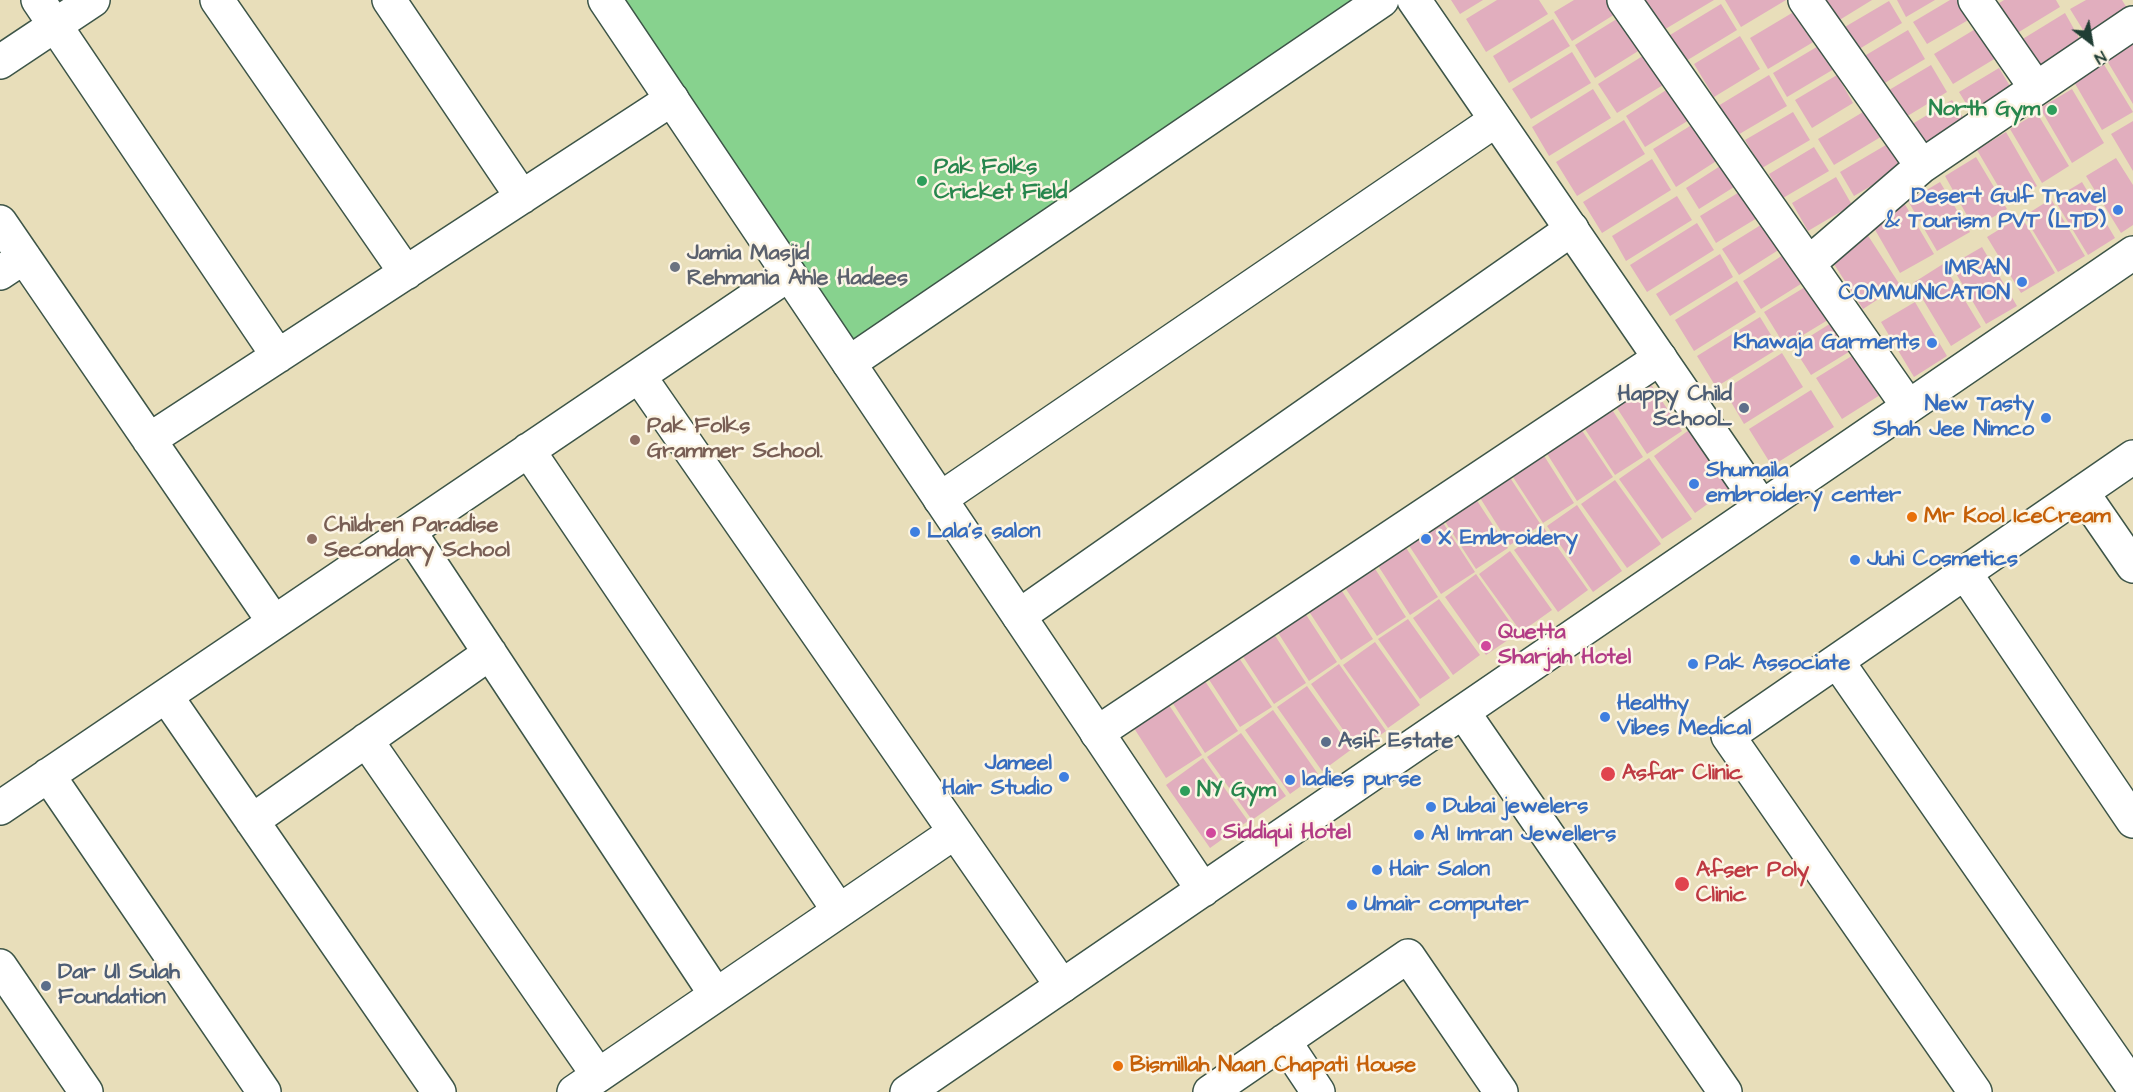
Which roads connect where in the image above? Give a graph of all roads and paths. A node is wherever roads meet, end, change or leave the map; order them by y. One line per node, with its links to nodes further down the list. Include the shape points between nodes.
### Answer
1 (93, 0): 10 (street)
2 (217, 0): 23 (street)
3 (389, 0): 17 (street)
4 (605, 0): 14 (street)
5 (1382, 0): 27 (street)
6 (1414, 0): 15 (street)
7 (1624, 0): 21 (street)
8 (1805, 0): 16 (street)
9 (1975, 0): 13 (street)
10 (47, 13): 12 (street); 25 (street)
11 (2133, 23): 13 (street)
12 (0, 62)
13 (2036, 88): 16 (street)
14 (672, 99): 17 (street); 24 (street)
15 (1496, 120): 19 (street); 34 (street)
16 (1922, 166): 21 (street)
17 (522, 197): 23 (street)
18 (0, 222): 22 (street)
19 (1572, 229): 26 (street); 39 (street)
20 (2133, 253): 29 (street)
21 (1809, 263): 29 (street)
22 (12, 265): 30 (street)
23 (406, 273): 25 (street)
24 (789, 274): 27 (street); 28 (street)
25 (278, 356): 30 (street)
26 (1660, 358): 35 (street); 45 (street)
27 (849, 363): 34 (street)
28 (639, 376): 31 (street); 51 (street)
29 (1908, 406): 35 (street)
30 (149, 440): 40 (street)
31 (528, 450): 36 (street); 53 (street)
32 (2133, 458): 33 (street)
33 (2082, 492): 37 (street); 38 (street)
34 (940, 499): 39 (street)
35 (1762, 507): 44 (street)
36 (409, 531): 40 (street); 41 (street)
37 (2133, 566)
38 (1965, 573): 42 (street); 50 (street)
39 (1019, 616): 45 (street)
40 (274, 622): 43 (street)
41 (490, 653): 46 (street); 56 (street)
42 (1837, 661): 59 (street); 68 (street, via 1728,736)
43 (166, 696): 47 (street); 49 (street)
44 (1463, 712): 52 (street); 67 (street)
45 (1097, 733): 52 (street)
46 (366, 740): 49 (street); 58 (street)
47 (48, 775): 48 (street); 61 (street)
48 (0, 808)
49 (252, 820): 62 (street)
50 (2133, 821)
51 (955, 832): 53 (street); 55 (street)
52 (1203, 890): 55 (street)
53 (839, 911): 56 (street)
54 (0, 966): 60 (street)
55 (1062, 986): 63 (street)
56 (716, 994): 58 (street)
57 (1284, 1041): 64 (street); 65 (street); 66 (street, via 1408,956)
58 (586, 1084)
59 (2133, 1087)
60 (86, 1092)
61 (264, 1092)
62 (439, 1092)
63 (907, 1092)
64 (1210, 1092)
65 (1318, 1092)
66 (1501, 1092)
67 (1725, 1092)
68 (1975, 1092)

